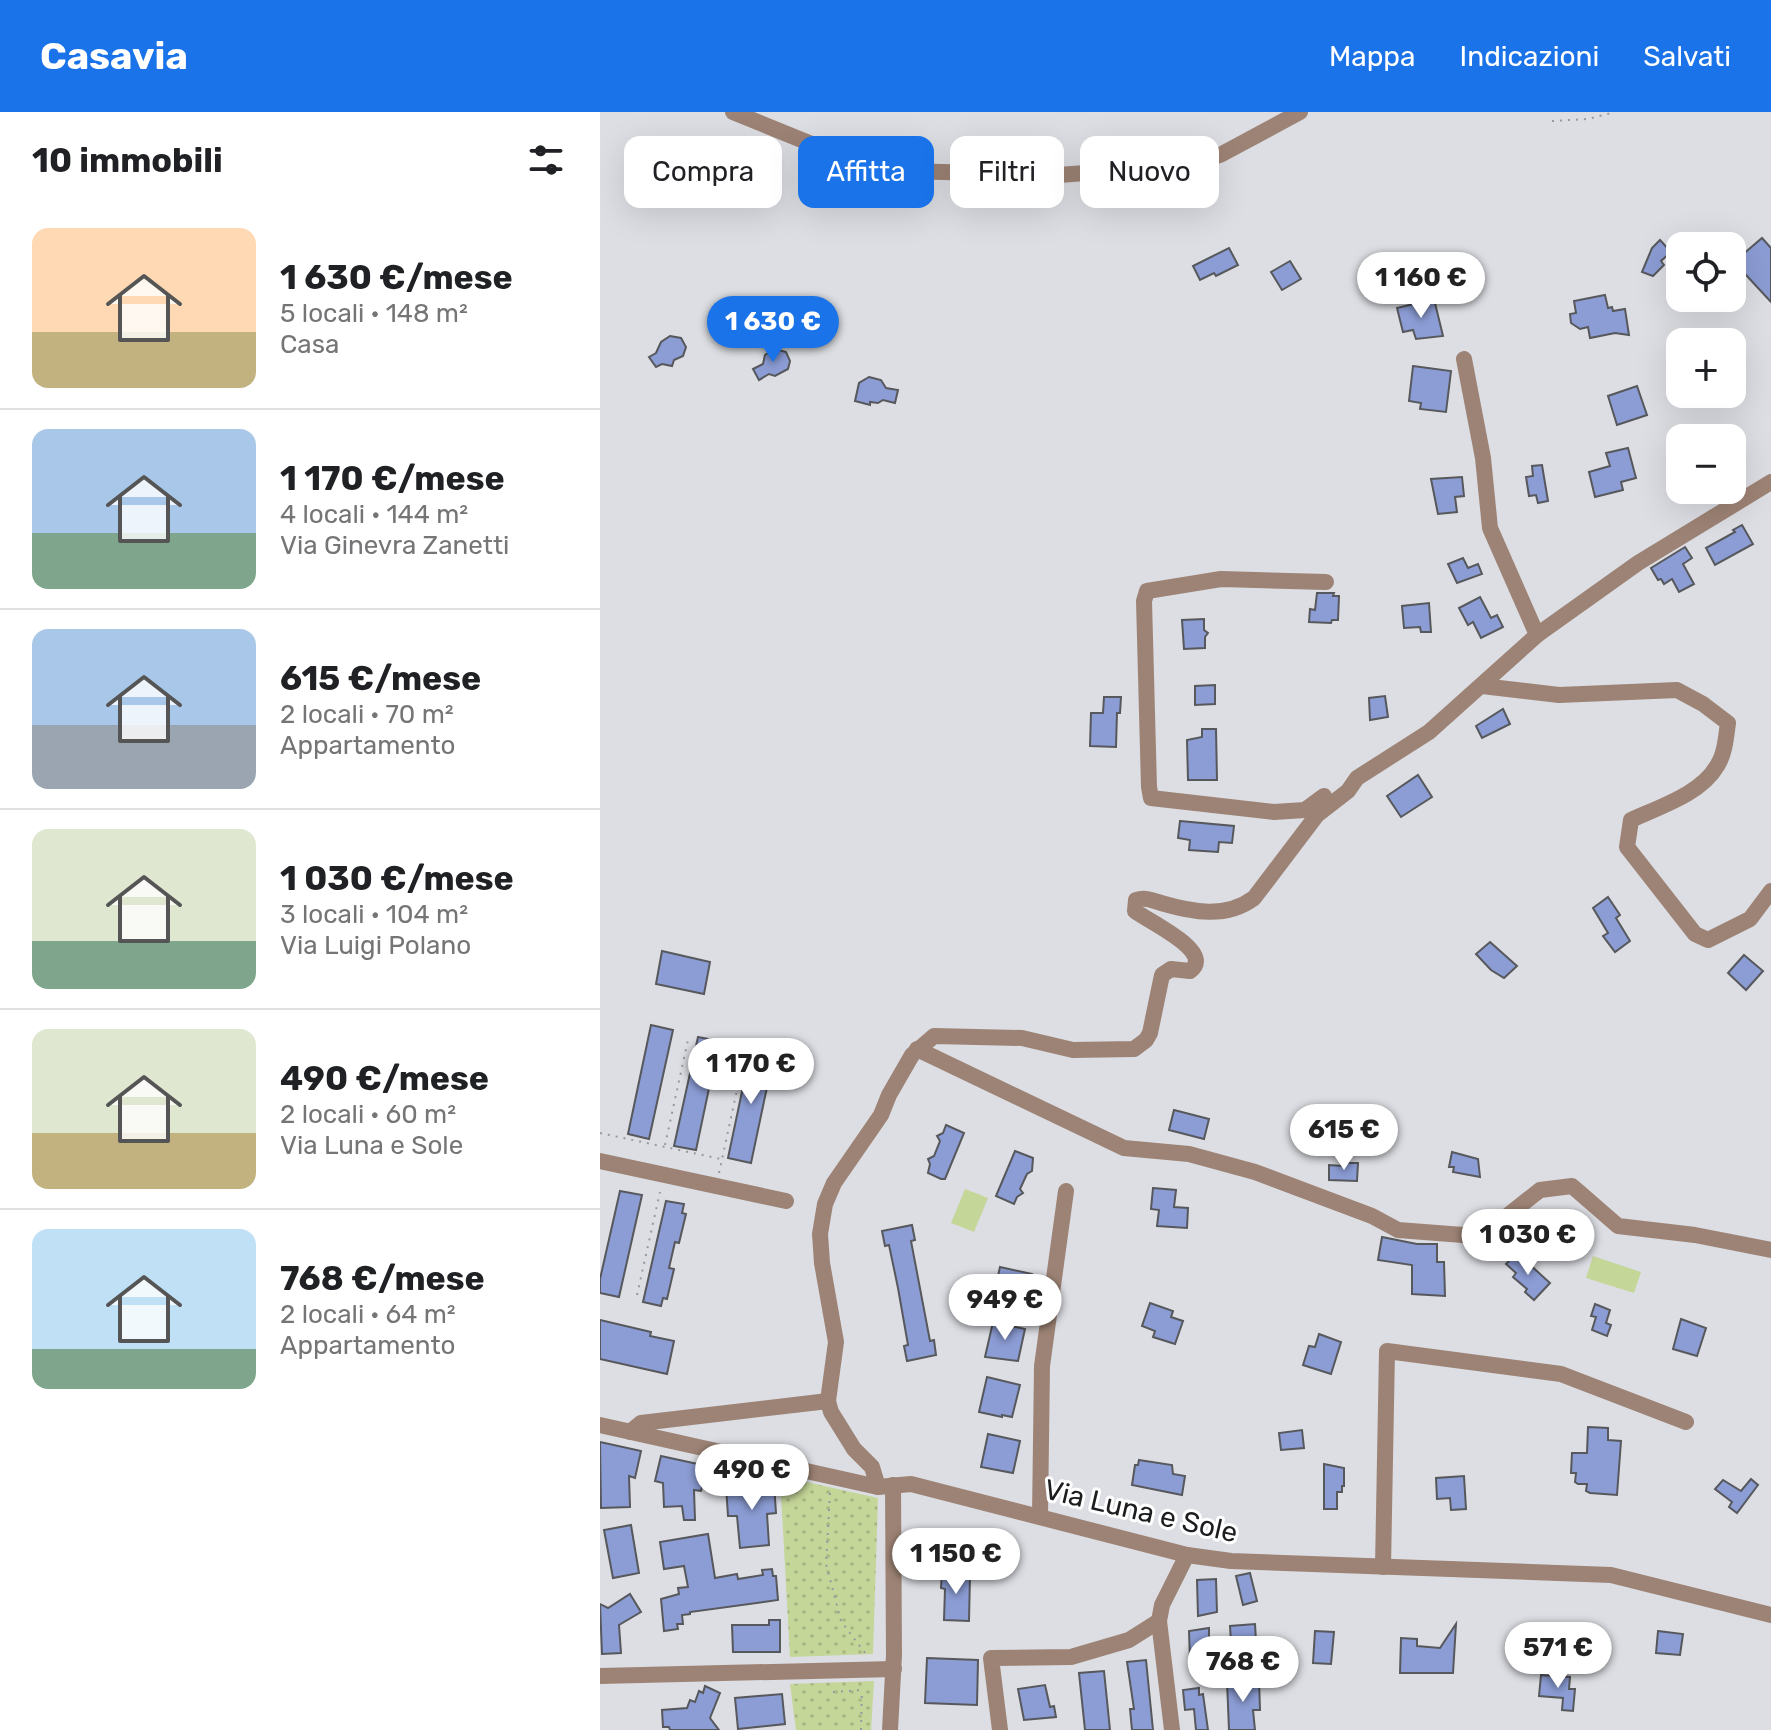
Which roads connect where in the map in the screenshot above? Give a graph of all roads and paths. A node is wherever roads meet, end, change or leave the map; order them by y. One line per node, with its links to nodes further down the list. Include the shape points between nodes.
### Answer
1 (733, 112): 2 (street, via 875,166 1059,175 1189,165 1220,155)
2 (1300, 112)
3 (1615, 112): 4 (path)
4 (1552, 121)
5 (1464, 359): 8 (street, via 1490,528)
6 (1771, 482): 8 (street, via 1649,556)
7 (1326, 582): 10 (street, via 1221,579 1147,591 1149,787 1151,798 1274,812 1305,810)
8 (1537, 635): 9 (street)
9 (1482, 686): 10 (street, via 1429,732); 11 (street, via 1559,695 1677,690 1703,704 1728,723 1717,767 1698,787 1631,820 1627,847 1695,934 1708,940 1750,919)
10 (1357, 778): 13 (street, via 1317,815 1244,905 1192,912 1136,900 1135,911 1193,949 1197,962 1193,970 1171,969 1162,975 1150,1033 1141,1045 1073,1050 1022,1038 947,1035 934,1036)
11 (1771, 893)
12 (688, 1040): 16 (path)
13 (917, 1049): 23 (street, via 1124,1148 1189,1154 1255,1172 1398,1230 1463,1235 1497,1224 1540,1190 1572,1186 1618,1226); 25 (street, via 825,1204 822,1263 836,1342)
14 (745, 1053): 17 (path)
15 (600, 1133): 16 (path)
16 (665, 1147): 17 (path)
17 (722, 1159): 20 (path)
18 (600, 1161): 19 (street)
19 (664, 1175): 20 (street); 24 (path)
20 (716, 1186): 22 (street)
21 (1066, 1191): 31 (street, via 1042,1366)
22 (786, 1201)
23 (1771, 1250)
24 (637, 1295)
25 (828, 1401): 28 (street, via 641,1423); 30 (street, via 854,1449)
26 (1686, 1422): 33 (street, via 1561,1374 1387,1351)
27 (600, 1425): 28 (street, Via Luna e Sole)
28 (630, 1432): 30 (street, Via Luna e Sole)
29 (831, 1485): 36 (path, via 826,1564 841,1621)
30 (886, 1486): 31 (street, Via Luna e Sole, via 911,1484); 37 (street)
31 (1040, 1515): 32 (street, Via Luna e Sole)
32 (1187, 1555): 33 (street, Via Luna e Sole); 35 (street)
33 (1383, 1567): 34 (street, Via Luna e Sole, via 1611,1575)
34 (1771, 1615)
35 (1159, 1621): 44 (street, via 1129,1640 1071,1657 991,1658); 45 (street)
36 (865, 1655)
37 (894, 1669): 38 (street); 43 (street)
38 (600, 1676)
39 (865, 1681): 40 (path)
40 (862, 1690): 41 (path); 42 (path)
41 (833, 1692)
42 (861, 1730)
43 (890, 1730)
44 (1000, 1730)
45 (1172, 1730)

